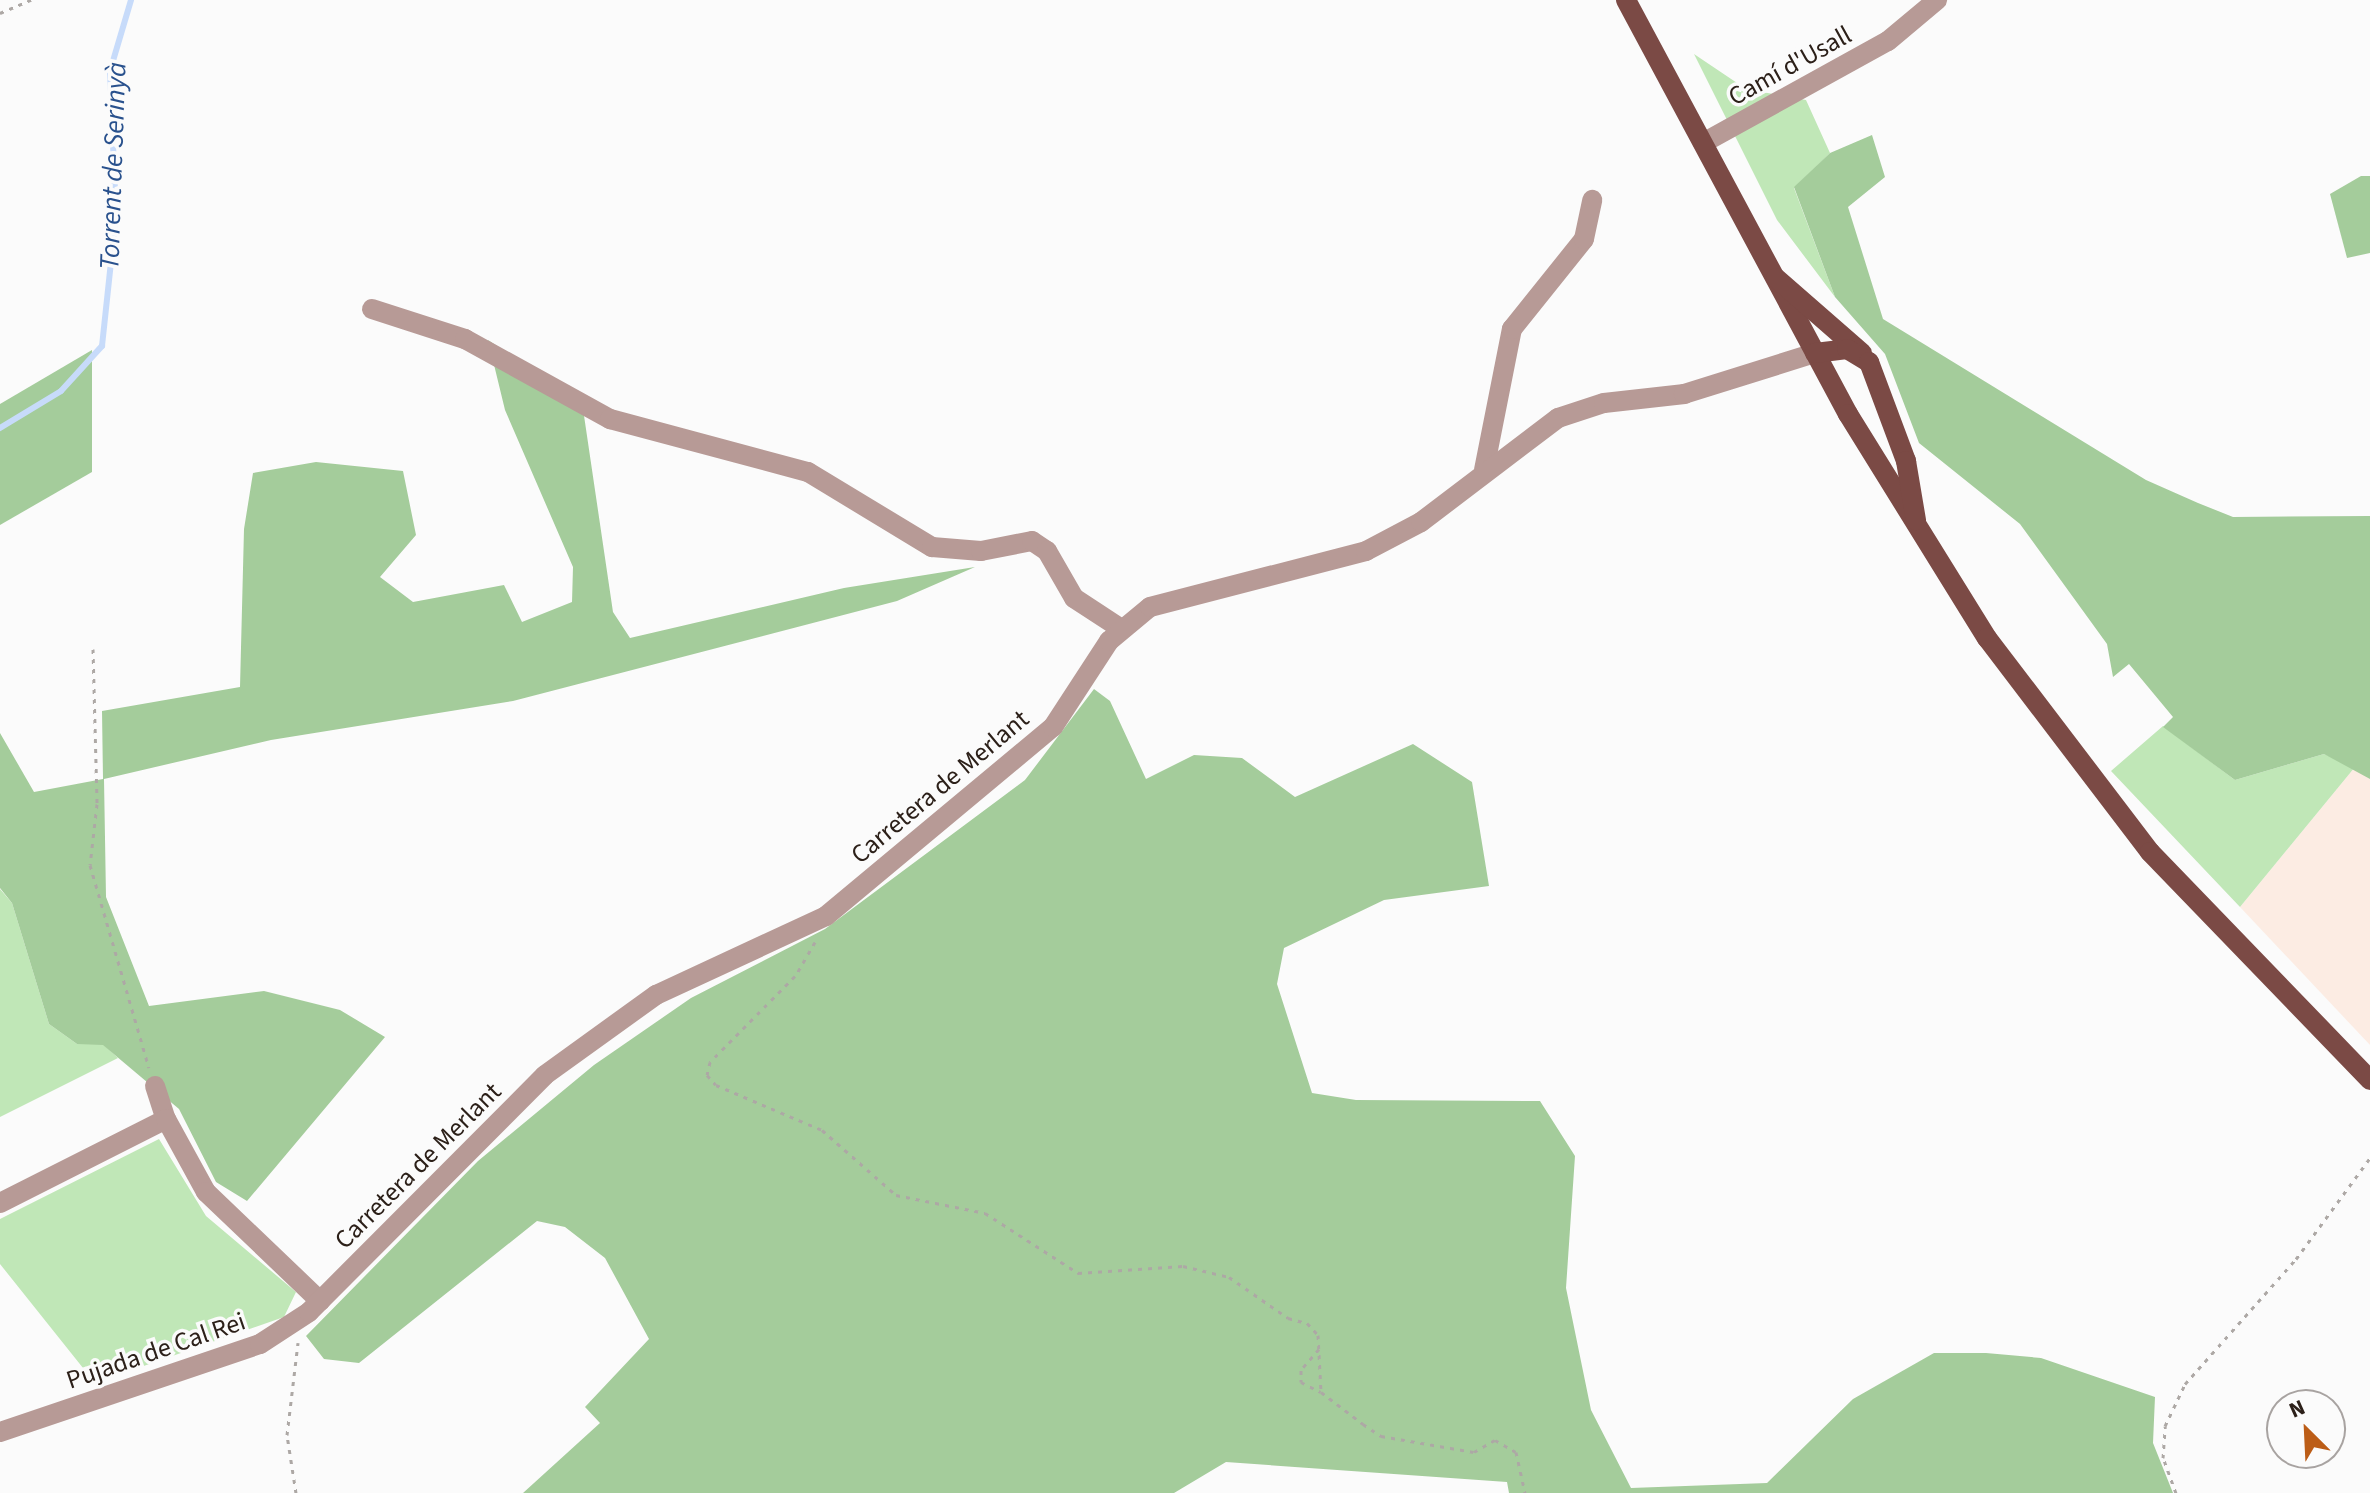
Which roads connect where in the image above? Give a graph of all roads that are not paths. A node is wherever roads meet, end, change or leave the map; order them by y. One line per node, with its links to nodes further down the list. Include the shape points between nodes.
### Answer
1 (1626, 0): 3 (main road)
2 (1937, 0): 3 (street, Camí d'Usall, via 1888,41)
3 (1703, 143): 5 (main road)
4 (1592, 200): 9 (street, via 1584,239 1512,329)
5 (1772, 275): 7 (main road); 8 (main road)
6 (372, 309): 11 (street, via 465,339 610,419 808,472 932,547 981,551 1032,541 1047,551 1074,598)
7 (1815, 353): 8 (main road); 9 (street, Carretera de Merlant, via 1684,394 1604,403 1558,418); 10 (main road)
8 (1862, 353): 10 (main road, via 1906,461)
9 (1484, 470): 11 (street, Carretera de Merlant, via 1421,522 1366,551 1150,607)
10 (1917, 532): 12 (main road, via 2042,716 2150,852)
11 (1120, 628): 16 (street, Carretera de Merlant, via 1053,727 817,920 656,995 545,1075)
12 (2370, 1080)
13 (155, 1086): 14 (street)
14 (166, 1119): 15 (street); 16 (street, via 206,1192)
15 (0, 1203)
16 (320, 1301): 17 (street, Pujada de Cal Rei, via 260,1344)
17 (0, 1432)

